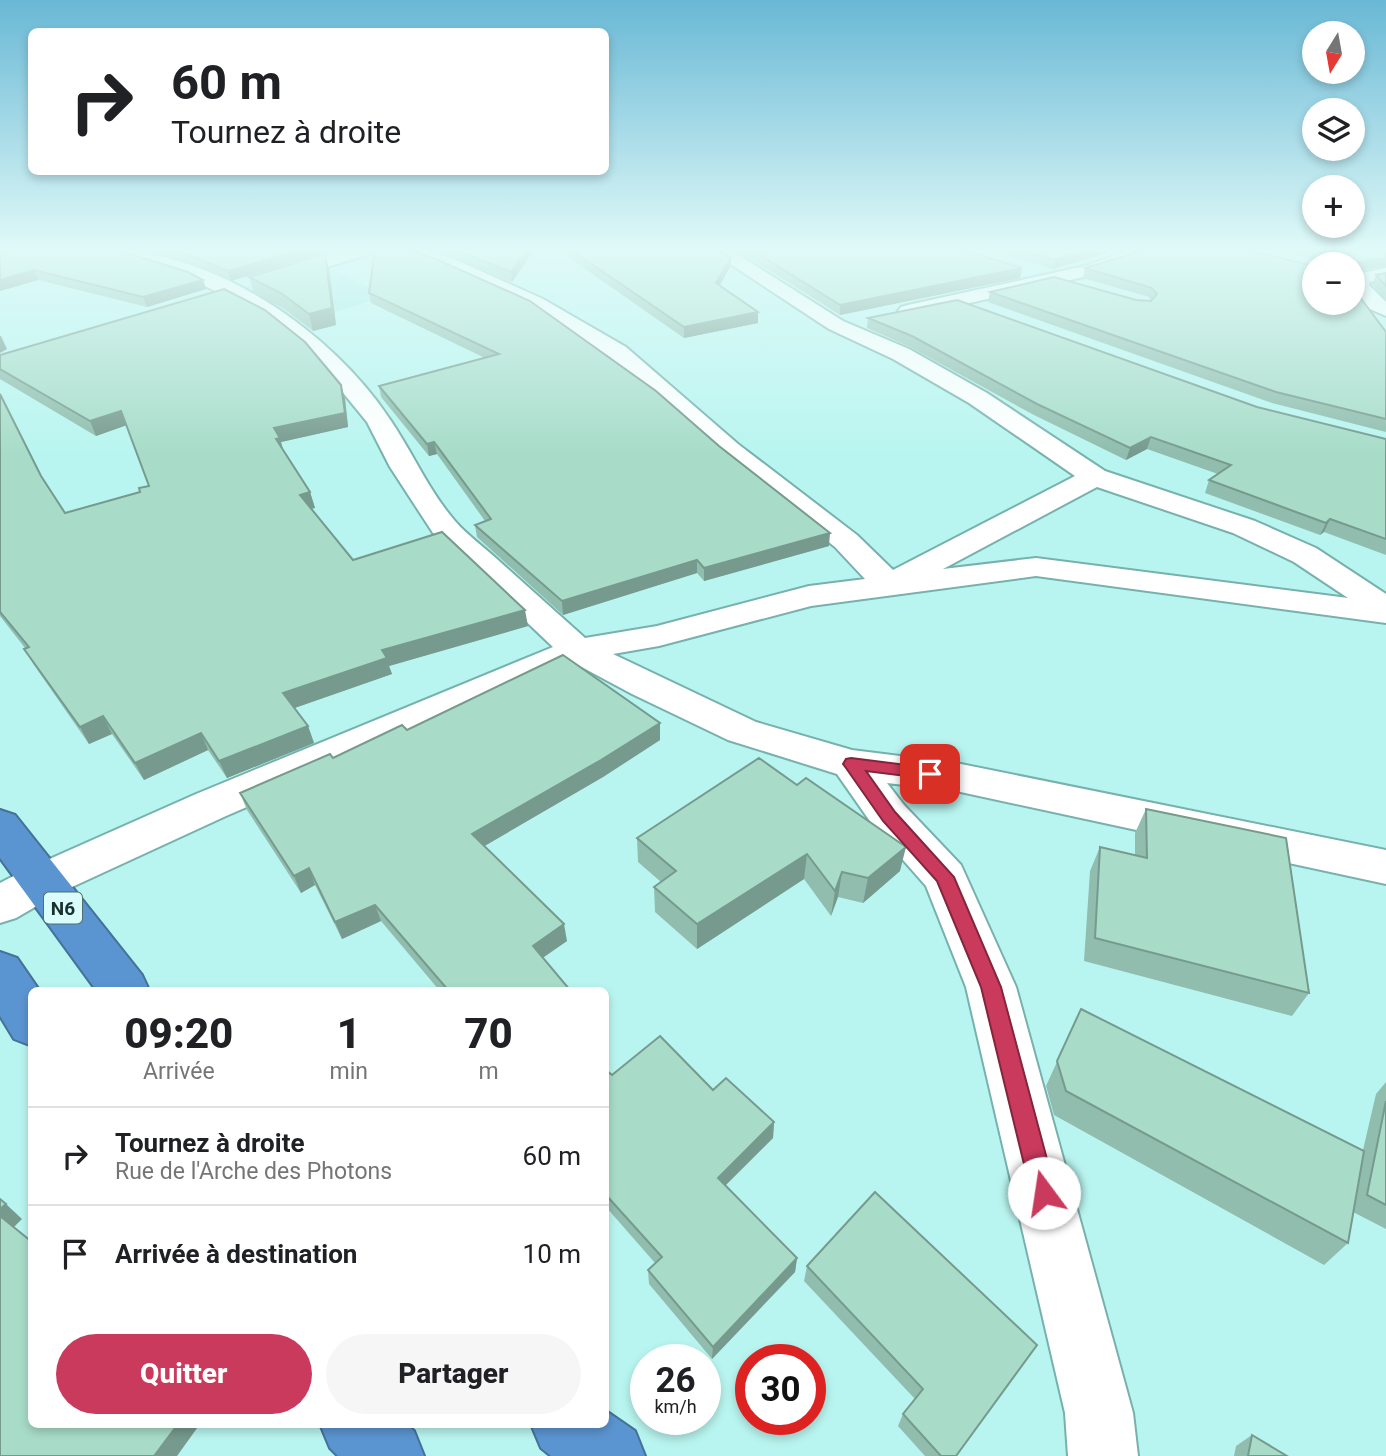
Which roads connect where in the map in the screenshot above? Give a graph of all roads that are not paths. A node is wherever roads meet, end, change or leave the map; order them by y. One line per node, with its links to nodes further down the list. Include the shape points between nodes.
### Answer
1 (279, 318): 9 (street, via 321,351 378,421 444,527)
2 (561, 318): 7 (street, via 618,352 729,450 846,541)
3 (825, 318): 5 (street)
4 (863, 320): 5 (street)
5 (836, 325): 6 (street, via 901,354 978,398)
6 (1095, 477): 7 (street); 8 (street, via 1244,527 1305,555)
7 (889, 585): 8 (street, via 1036,567); 9 (street, via 809,596 659,636)
8 (1386, 611)
9 (577, 650): 10 (street, via 742,731); 13 (street)
10 (851, 764): 12 (street, via 956,777); 20 (street, via 889,816 945,877 991,987 1099,1413)
11 (0, 826): 13 (highway, N6)
12 (1386, 867)
13 (43, 881): 14 (street); 16 (highway, N6)
14 (0, 905)
15 (0, 973): 17 (highway)
16 (122, 987)
17 (28, 1017)
18 (571, 1428): 19 (highway)
19 (610, 1456)
20 (1103, 1456)

